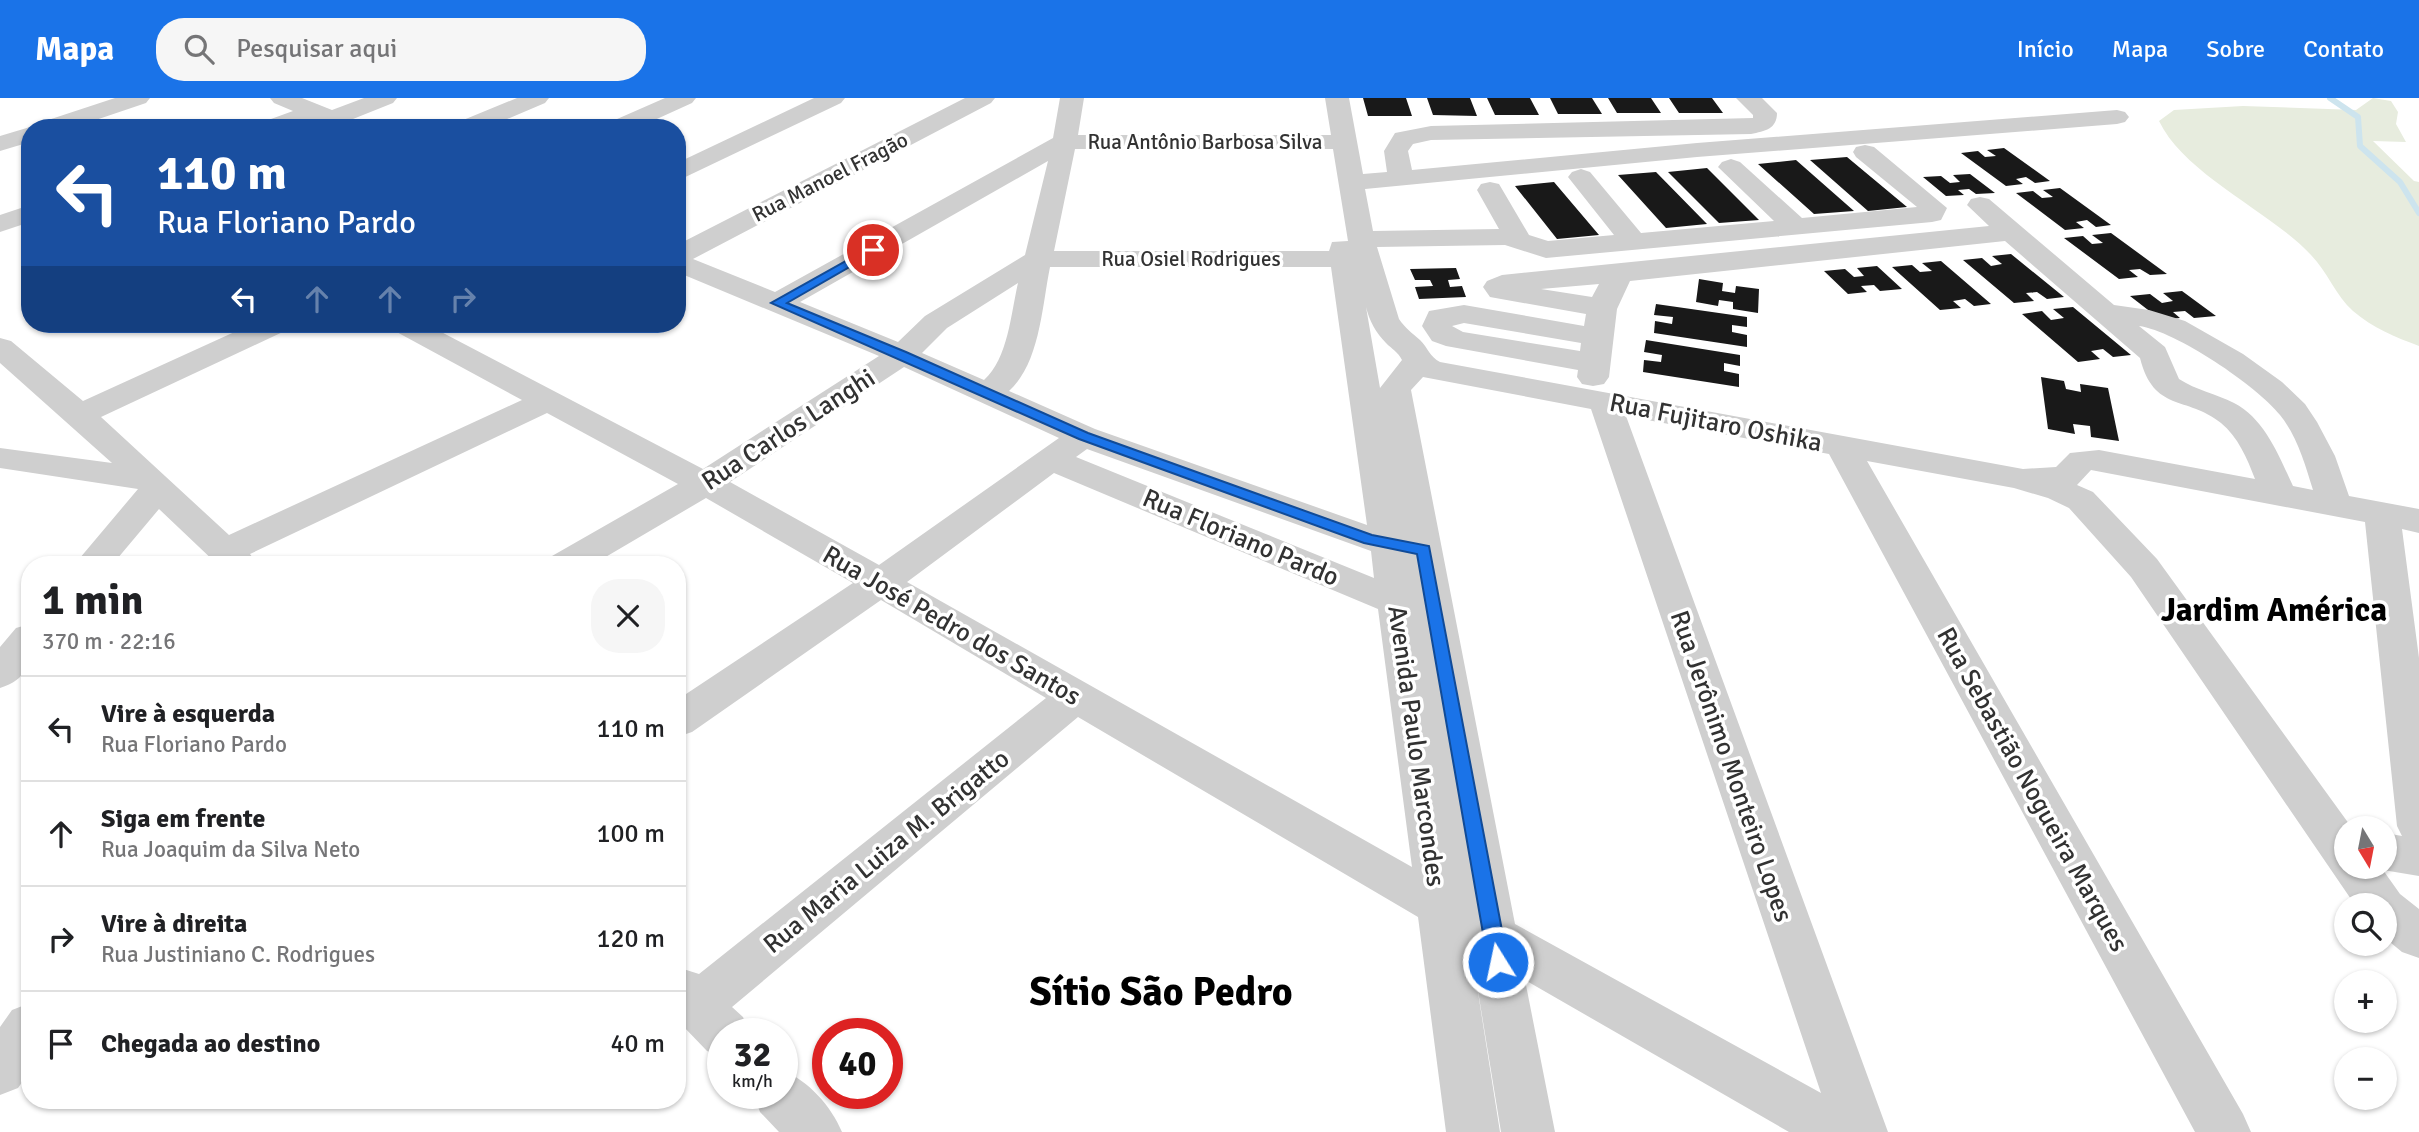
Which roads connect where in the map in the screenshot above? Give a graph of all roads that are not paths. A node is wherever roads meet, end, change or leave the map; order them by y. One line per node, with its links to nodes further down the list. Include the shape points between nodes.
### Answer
1 (138, 98): 14 (street)
2 (282, 98): 15 (street)
3 (385, 98): 15 (street)
4 (537, 98): 16 (street)
5 (684, 98): 17 (street)
6 (834, 98): 25 (street)
7 (983, 98): 40 (street, Rua Manoel Fragão)
8 (1072, 98): 20 (street)
9 (1319, 98): 21 (street, Avenida Paulo Marcondes)
10 (1337, 98): 21 (street, Avenida Paulo Marcondes)
11 (1748, 98): 18 (street, via 1765,113)
12 (1850, 115): 18 (street)
13 (2117, 117): 27 (street)
14 (75, 119)
15 (333, 119)
16 (487, 119)
17 (637, 119)
18 (1765, 122): 27 (street, via 1751,127 1431,133 1404,138 1396,151)
19 (21, 137): 22 (street)
20 (1064, 142): 21 (street, Rua Antônio Barbosa Silva); 29 (street); 31 (street)
21 (1336, 142): 28 (street, Avenida Paulo Marcondes); 39 (street, Avenida Paulo Marcondes)
22 (0, 144)
23 (1865, 152): 35 (street, Rua Osiel Rodrigues, via 1934,208 1932,214)
24 (1731, 167): 35 (street)
25 (686, 169)
26 (1581, 177): 38 (street)
27 (1401, 178): 28 (street)
28 (1351, 183): 39 (street, Avenida Paulo Marcondes)
29 (993, 184): 31 (street, via 1028,184); 44 (street)
30 (1490, 190): 37 (street)
31 (1052, 195): 41 (street)
32 (1980, 205): 36 (street)
33 (21, 217): 34 (street)
34 (0, 224)
35 (1795, 226): 38 (street, Rua Osiel Rodrigues)
36 (2012, 232): 43 (street); 45 (street)
37 (1520, 241): 38 (street, Rua Osiel Rodrigues, via 1546,250); 39 (street, Rua Osiel Rodrigues, via 1508,237)
38 (1633, 241)
39 (1353, 249): 41 (street, Rua Osiel Rodrigues); 49 (street, Avenida Paulo Marcondes); 52 (street, Avenida Paulo Marcondes)
40 (686, 251)
41 (1038, 259): 46 (street, Rua Carlos Langhi); 50 (street)
42 (686, 266): 44 (street, Rua Floriano Pardo)
43 (1622, 272): 54 (street, via 1609,286); 54 (street, via 1497,287)
44 (777, 303): 53 (street, Rua Floriano Pardo)
45 (2109, 313): 58 (street, via 2154,354 2163,381); 59 (street, via 2184,330)
46 (936, 322): 50 (street, via 959,316 998,318 1011,323); 53 (street, Rua Carlos Langhi)
47 (257, 333): 60 (street)
48 (421, 333): 57 (street, Rua José Pedro dos Santos)
49 (1395, 335): 52 (street, via 1363,335); 55 (street, Avenida Paulo Marcondes, via 1411,348)
50 (1021, 336): 56 (street, via 1008,375)
51 (0, 347): 60 (street)
52 (1358, 352): 55 (street, via 1365,369 1377,376 1396,376); 71 (street, Avenida Paulo Marcondes)
53 (902, 355): 56 (street, Rua Floriano Pardo); 67 (street, Rua Carlos Langhi)
54 (1598, 357): 55 (street, Rua Fujitaro Oshika, via 1435,371); 62 (street, Rua Fujitaro Oshika); 99 (street, Rua Jerônimo Monteiro Lopes)
55 (1414, 366): 71 (street, Avenida Paulo Marcondes, via 1395,389)
56 (986, 394): 61 (street, Rua Floriano Pardo)
57 (549, 400): 67 (street, Rua José Pedro dos Santos); 74 (street)
58 (2217, 406): 59 (street); 68 (street, via 2252,435)
59 (2292, 409): 69 (street, via 2322,460)
60 (80, 415): 66 (street)
61 (1083, 436): 64 (street); 71 (street, Rua Floriano Pardo, via 1369,540)
62 (1842, 446): 65 (street, Rua Fujitaro Oshika); 100 (street, Rua Sebastião Nogueira Marques)
63 (0, 458): 66 (street)
64 (1051, 459): 76 (street); 77 (street, Rua Floriano Pardo)
65 (2018, 478): 68 (street, via 2065,477 2082,460 2091,459); 83 (street, via 2081,500 2112,531)
66 (153, 484): 72 (street); 73 (street)
67 (704, 484): 75 (street, Rua Carlos Langhi); 76 (street, Rua José Pedro dos Santos)
68 (2279, 494): 69 (street)
69 (2334, 504): 70 (street)
70 (2400, 517): 84 (street)
71 (1406, 547): 77 (street, Avenida Paulo Marcondes); 78 (street, Avenida Paulo Marcondes)
72 (99, 556)
73 (230, 556)
74 (236, 556)
75 (580, 556)
76 (880, 583): 81 (street, Rua José Pedro dos Santos); 82 (street)
77 (1396, 602): 78 (street, Rua Floriano Pardo); 87 (street, Avenida Paulo Marcondes)
78 (1435, 604): 90 (street, Avenida Paulo Marcondes)
79 (21, 648): 80 (street)
80 (0, 673)
81 (1074, 697): 87 (street, Rua José Pedro dos Santos); 91 (street, Rua Maria Luiza M. Brigatto)
82 (686, 716)
83 (2331, 823)
84 (2419, 826)
85 (2398, 854): 86 (street)
86 (2419, 857)
87 (1441, 908): 90 (street, Rua José Pedro dos Santos); 96 (street, Avenida Paulo Marcondes)
88 (2397, 919): 89 (street)
89 (2419, 937)
90 (1494, 938): 97 (street, Avenida Paulo Marcondes); 98 (street, Rua José Pedro dos Santos)
91 (694, 1007)
92 (21, 1040): 93 (street)
93 (0, 1071)
94 (793, 1109): 95 (street)
95 (815, 1132)
96 (1473, 1132)
97 (1528, 1132)
98 (1840, 1132)
99 (1861, 1132)
100 (2224, 1132)

